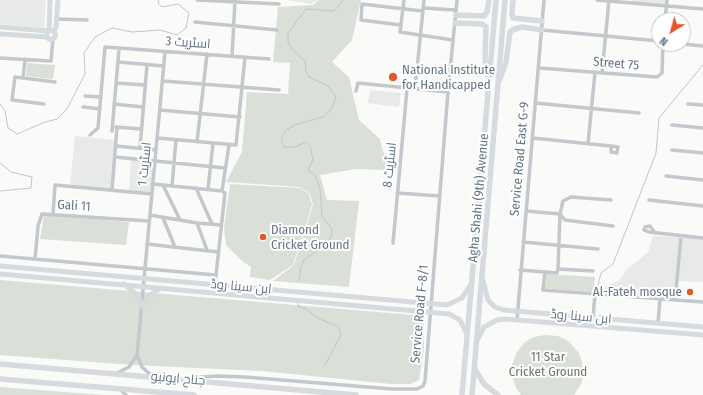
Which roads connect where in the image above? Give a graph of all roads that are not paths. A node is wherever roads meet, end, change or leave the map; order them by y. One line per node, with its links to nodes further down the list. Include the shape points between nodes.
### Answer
1 (50, 0): 35 (main road)
2 (58, 0): 25 (main road)
3 (197, 0): 15 (street)
4 (373, 0): 18 (street)
5 (404, 0): 20 (street)
6 (424, 0): 21 (street)
7 (457, 0): 24 (street, Service Road F-8/1)
8 (489, 0): 24 (main road, via 484,16)
9 (496, 0): 65 (main road, Agha Shahi (9th) Avenue)
10 (505, 0): 66 (main road, Agha Shahi (9th) Avenue)
11 (513, 0): 27 (main road, via 513,18)
12 (544, 0): 27 (street, Service Road East G-9)
13 (597, 0): 16 (street)
14 (667, 0): 19 (street)
15 (235, 1): 17 (street); 31 (street)
16 (608, 1): 19 (street); 38 (street)
17 (279, 4)
18 (373, 5): 20 (street); 30 (street, via 362,4 361,20)
19 (666, 6): 22 (street); 23 (street)
20 (403, 8): 21 (street); 30 (street)
21 (423, 9): 24 (street); 37 (street)
22 (703, 9)
23 (666, 12)
24 (456, 13): 29 (street, Service Road F-8/1)
25 (57, 19): 26 (street); 35 (main road)
26 (87, 20)
27 (542, 21): 34 (street, Service Road East G-9)
28 (195, 22): 31 (street)
29 (455, 23): 40 (street, Service Road F-8/1); 65 (main road, via 482,24 486,27 485,59)
30 (401, 25): 37 (street, via 400,32)
31 (234, 26): 33 (street); 48 (street)
32 (0, 27): 35 (main road)
33 (277, 30)
34 (542, 30): 38 (street); 56 (street, Service Road East G-9); 66 (main road, via 522,27 510,32 506,62)
35 (51, 31): 39 (main road, via 55,35)
36 (0, 34): 39 (main road)
37 (420, 34): 40 (street); 69 (street)
38 (605, 36): 41 (street); 58 (street)
39 (50, 38): 51 (street, via 51,61)
40 (453, 40): 72 (street, Service Road F-8/1)
41 (651, 41)
42 (691, 45): 43 (street)
43 (703, 46)
44 (119, 48): 45 (street, اسٹریٹ 3); 53 (street); 74 (street, اسٹریٹ 3, via 105,47)
45 (165, 52): 47 (street, اسٹریٹ 3); 55 (street, اسٹریٹ 1)
46 (663, 52): 58 (street, Street 75, via 662,74 657,77)
47 (207, 54): 48 (street, اسٹریٹ 3); 63 (street)
48 (232, 56): 49 (street, اسٹریٹ 3)
49 (245, 57): 52 (street, اسٹریٹ 3); 67 (street)
50 (0, 58): 51 (street)
51 (25, 59): 59 (street)
52 (269, 59)
53 (118, 62): 54 (street); 62 (street)
54 (147, 65): 55 (street); 64 (street)
55 (164, 66): 60 (street, اسٹریٹ 1)
56 (538, 68): 57 (street, Street 75); 75 (street, Service Road East G-9)
57 (595, 72): 58 (street, Street 75); 83 (street)
58 (602, 73)
59 (23, 78): 61 (street); 76 (street, via 14,77 12,100)
60 (163, 80): 63 (street); 84 (street, اسٹریٹ 1)
61 (55, 82)
62 (116, 83): 64 (street); 77 (street)
63 (203, 84): 67 (street); 85 (street)
64 (145, 85): 81 (street)
65 (489, 85): 90 (main road, Agha Shahi (9th) Avenue)
66 (498, 85): 93 (main road, Agha Shahi (9th) Avenue)
67 (242, 87): 70 (street); 87 (street)
68 (407, 89): 69 (street); 71 (street, via 358,83); 122 (street, اسٹریٹ 8)
69 (415, 89): 72 (street)
70 (279, 90)
71 (356, 91)
72 (448, 92): 124 (street, Service Road F-8/1)
73 (85, 96): 74 (street)
74 (101, 98): 82 (street)
75 (535, 103): 83 (street); 96 (street, Service Road East G-9)
76 (44, 104)
77 (114, 104): 81 (street); 89 (street, via 112,129)
78 (688, 104): 79 (street)
79 (703, 105)
80 (83, 107): 82 (street)
81 (143, 107): 92 (street)
82 (100, 109): 94 (street, via 98,128)
83 (592, 109): 86 (street); 100 (street)
84 (160, 110): 85 (street); 95 (street, اسٹریٹ 1)
85 (200, 113): 87 (street); 98 (street)
86 (639, 113)
87 (240, 117): 101 (street, via 236,145)
88 (672, 125): 91 (street)
89 (118, 127): 92 (street); 102 (street)
90 (485, 128): 93 (main road, via 491,126); 162 (main road, Agha Shahi (9th) Avenue)
91 (703, 128)
92 (141, 129): 104 (street)
93 (494, 130): 160 (main road, Agha Shahi (9th) Avenue)
94 (90, 135)
95 (158, 138): 97 (street); 105 (street, اسٹریٹ 1)
96 (533, 138): 100 (street); 128 (street, Service Road East G-9)
97 (176, 140): 98 (street); 110 (street)
98 (197, 142): 99 (street)
99 (213, 143): 101 (street); 111 (street)
100 (588, 144): 103 (street)
101 (229, 145): 112 (street)
102 (116, 146): 104 (street); 108 (street)
103 (611, 146)
104 (140, 148): 105 (street)
105 (156, 150): 109 (street, اسٹریٹ 1)
106 (672, 150): 107 (street)
107 (703, 153)
108 (115, 158): 109 (street); 120 (street)
109 (155, 160): 110 (street); 115 (street, اسٹریٹ 1)
110 (174, 163): 111 (street); 117 (street)
111 (211, 166): 112 (street); 119 (street)
112 (225, 168): 121 (street)
113 (666, 176): 114 (street)
114 (703, 180)
115 (153, 184): 116 (street); 123 (street, اسٹریٹ 1)
116 (163, 185): 117 (street); 133 (street)
117 (172, 186): 118 (street)
118 (196, 188): 119 (street); 136 (street)
119 (208, 189): 121 (street)
120 (112, 190): 123 (street); 129 (street, via 55,185)
121 (222, 191): 137 (street, via 225,193)
122 (397, 193): 124 (street); 143 (street, اسٹریٹ 8)
123 (152, 194): 131 (street, اسٹریٹ 1)
124 (440, 196): 171 (street, Service Road F-8/1)
125 (611, 200): 130 (street, via 571,197 563,201)
126 (649, 200): 127 (street)
127 (703, 206)
128 (526, 211): 130 (street); 142 (street, Service Road East G-9)
129 (53, 214): 134 (street, Gali 11); 151 (street, Gali 11, via 42,214 38,226)
130 (560, 214): 138 (street, via 565,220); 145 (street)
131 (150, 216): 132 (street); 134 (street, اسٹریٹ 1)
132 (163, 218): 133 (street); 146 (street)
133 (180, 220): 135 (street)
134 (149, 221): 144 (street, اسٹریٹ 1)
135 (197, 223): 136 (street); 148 (street)
136 (212, 224): 137 (street)
137 (221, 225): 149 (street)
138 (613, 226)
139 (655, 233): 140 (street, via 650,226 645,227 644,230 649,232)
140 (681, 236): 141 (street); 169 (street)
141 (703, 238)
142 (523, 242): 145 (street); 155 (street, Service Road East G-9)
143 (393, 243)
144 (147, 244): 146 (street); 153 (street, اسٹریٹ 1)
145 (558, 245): 147 (street); 154 (street)
146 (175, 247): 148 (street)
147 (598, 249)
148 (207, 250): 149 (street)
149 (218, 252): 159 (street)
150 (0, 256): 151 (street)
151 (35, 259): 153 (street)
152 (0, 266): 161 (main road, ابن سینا روڈ)
153 (145, 269): 159 (street); 161 (street, اسٹریٹ 1)
154 (558, 269): 156 (street); 157 (street, via 557,273)
155 (520, 270): 157 (street); 174 (street, Service Road East G-9)
156 (593, 271)
157 (544, 272): 167 (street, via 543,290)
158 (0, 274): 163 (main road, ابن سینا روڈ)
159 (216, 275): 164 (street)
160 (482, 276): 174 (main road, ابن سینا روڈ, via 488,300 504,310); 181 (main road, Agha Shahi (9th) Avenue)
161 (144, 279): 164 (main road, ابن سینا روڈ); 165 (street, اسٹریٹ 1)
162 (472, 282): 171 (main road, ابن سینا روڈ, via 466,293 458,300 447,305); 180 (main road, Agha Shahi (9th) Avenue)
163 (124, 283): 165 (main road, ابن سینا روڈ); 172 (main road, via 135,293)
164 (215, 284): 171 (main road, ابن سینا روڈ)
165 (144, 285): 166 (main road, ابن سینا روڈ); 172 (street, اسٹریٹ 1)
166 (163, 288): 172 (main road, via 150,295); 173 (main road, ابن سینا روڈ)
167 (595, 294): 168 (street); 175 (street)
168 (660, 299): 169 (street); 177 (street)
169 (675, 300): 170 (street)
170 (703, 302)
171 (431, 303): 173 (street, Service Road F-8/1)
172 (142, 306): 182 (street, اسٹریٹ 1)
173 (430, 312): 180 (main road, ابن سینا روڈ, via 455,317 464,325); 188 (street, Service Road F-8/1, via 425,381 423,386 417,389 246,376)
174 (518, 312): 175 (main road, ابن سینا روڈ); 176 (street, Service Road East G-9)
175 (593, 318): 177 (main road, ابن سینا روڈ)
176 (517, 320): 179 (main road, ابن سینا روڈ); 181 (main road, ابن سینا روڈ, via 497,320 490,323 484,327)
177 (658, 324): 178 (main road, ابن سینا روڈ)
178 (703, 327)
179 (703, 335)
180 (468, 336): 194 (main road, Agha Shahi (9th) Avenue)
181 (476, 341): 184 (main road, Agha Shahi (9th) Avenue)
182 (137, 355): 185 (street, via 129,367); 186 (street, via 142,367)
183 (0, 364): 185 (main road, جناح ایونیو)
184 (474, 368): 195 (main road, Agha Shahi (9th) Avenue); 196 (main road, via 484,384)
185 (117, 373): 186 (main road, جناح ایونیو)
186 (152, 376): 188 (main road, جناح ایونیو)
187 (0, 379): 189 (main road, جناح ایونیو)
188 (180, 379): 193 (main road, جناح ایونیو)
189 (121, 390): 190 (main road, جناح ایونیو); 191 (street)
190 (143, 393): 192 (main road, جناح ایونیو)
191 (126, 395)
192 (194, 395)
193 (356, 395)
194 (462, 395)
195 (472, 395)
196 (498, 395)

